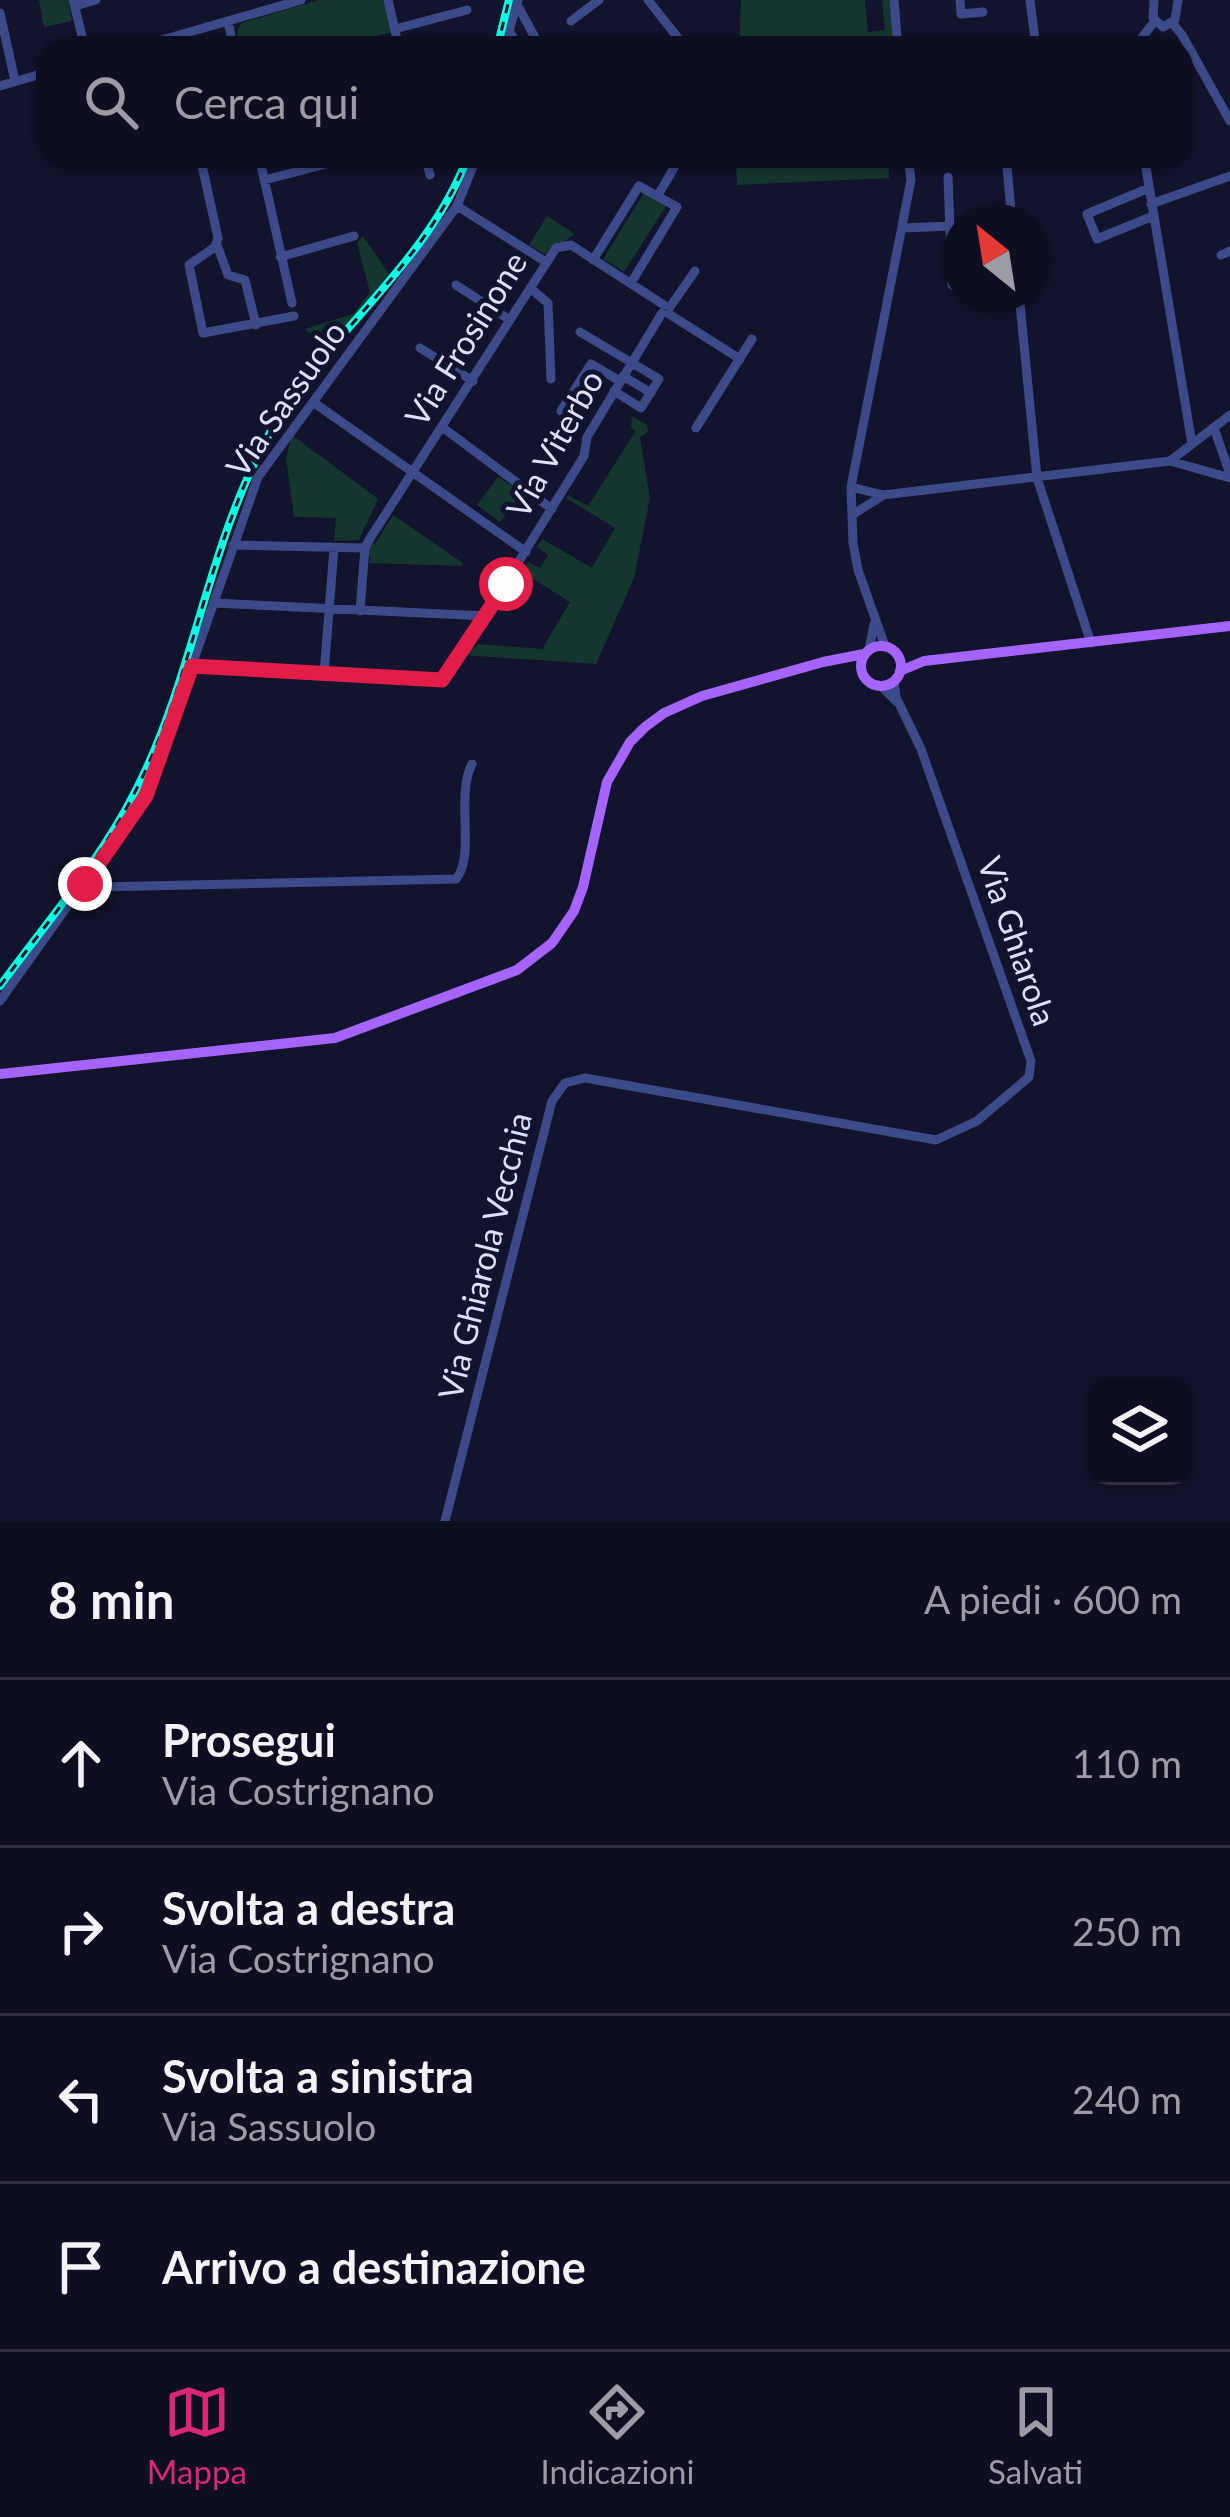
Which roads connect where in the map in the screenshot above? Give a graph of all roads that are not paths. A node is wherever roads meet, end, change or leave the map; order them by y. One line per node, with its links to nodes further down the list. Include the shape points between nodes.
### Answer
1 (96, 0): 12 (street)
2 (302, 0): 17 (street)
3 (388, 0): 20 (street)
4 (599, 0): 16 (street)
5 (649, 0): 29 (street)
6 (894, 0): 30 (street)
7 (960, 0): 14 (street, via 961,14)
8 (1030, 0): 31 (street)
9 (1154, 0): 18 (street)
10 (1178, 0): 19 (street)
11 (518, 1): 21 (street); 28 (street)
12 (74, 3): 22 (street)
13 (467, 10): 20 (street)
14 (983, 12)
15 (0, 13): 36 (street)
16 (571, 21)
17 (228, 22): 23 (street); 24 (street)
18 (1154, 22): 19 (street); 32 (street)
19 (1172, 24): 33 (street)
20 (395, 29): 25 (street)
21 (509, 32): 26 (street); 27 (street)
22 (82, 36)
23 (192, 36)
24 (231, 36)
25 (396, 36)
26 (508, 36)
27 (516, 36)
28 (532, 36)
29 (677, 36)
30 (897, 36)
31 (1034, 36)
32 (1143, 36)
33 (1184, 36)
34 (1194, 55): 38 (street)
35 (36, 75): 36 (street)
36 (15, 81): 37 (street)
37 (0, 86)
38 (1230, 121)
39 (202, 168): 61 (street)
40 (262, 168): 51 (street)
41 (310, 168): 51 (street)
42 (428, 168): 48 (street)
43 (472, 168): 56 (street, Via Sassuolo)
44 (674, 168): 53 (street)
45 (910, 168): 59 (street)
46 (1007, 168): 55 (street)
47 (1146, 168): 52 (street)
48 (430, 176)
49 (1230, 176): 57 (street)
50 (948, 177): 54 (street)
51 (264, 180): 62 (street)
52 (1149, 188): 57 (street); 57 (street, via 1087,214 1097,239)
53 (658, 195): 63 (street, via 639,186); 66 (street, via 677,207)
54 (949, 204)
55 (1010, 204)
56 (457, 206): 64 (street); 84 (street, Via Sassuolo)
57 (1152, 210): 90 (street)
58 (942, 226): 59 (street)
59 (902, 228): 95 (street)
60 (354, 236): 62 (street)
61 (217, 245): 74 (street, via 228,275 245,280); 74 (street, via 189,265 203,333)
62 (280, 257): 69 (street)
63 (593, 260): 64 (street, Via Frosinone, via 566,243); 66 (street)
64 (546, 262): 68 (street, Via Frosinone)
65 (695, 272): 70 (street, Via Viterbo)
66 (631, 283): 70 (street)
67 (456, 286): 73 (street)
68 (530, 288): 73 (street, Via Frosinone); 80 (street, via 548,303)
69 (292, 304)
70 (666, 310): 78 (street); 79 (street, Via Viterbo)
71 (1021, 312): 94 (street)
72 (294, 316): 74 (street)
73 (509, 320): 81 (street, Via Frosinone)
74 (256, 325)
75 (580, 332): 79 (street, Via Viterbo)
76 (752, 339): 78 (street)
77 (420, 348): 81 (street)
78 (740, 359): 88 (street)
79 (631, 362): 82 (street, Via Viterbo); 83 (street, via 659,379)
80 (551, 380)
81 (472, 381): 87 (street, Via Frosinone)
82 (619, 382): 83 (street); 83 (street, via 641,408); 85 (street, via 592,364); 97 (street, Via Viterbo)
83 (651, 393)
84 (313, 402): 92 (street); 99 (street, Via Sassuolo, via 257,477)
85 (561, 411)
86 (1230, 416): 89 (street)
87 (442, 427): 92 (street, Via Frosinone); 97 (street)
88 (696, 428)
89 (1214, 428): 90 (street); 93 (street)
90 (1192, 444): 91 (street)
91 (1170, 461): 93 (street); 94 (street)
92 (412, 472): 101 (street, Via Frosinone); 102 (street)
93 (1230, 476)
94 (1037, 478): 96 (street); 109 (street)
95 (851, 487): 96 (street); 98 (street)
96 (883, 495): 98 (street)
97 (552, 509): 102 (street, Via Viterbo)
98 (852, 515): 107 (street)
99 (233, 545): 100 (street); 103 (street, Via Sassuolo)
100 (334, 548): 101 (street); 104 (street)
101 (365, 548): 105 (street)
102 (526, 552): 106 (street, Via Viterbo)
103 (213, 603): 104 (street); 114 (street, Via Sassuolo)
104 (329, 609): 105 (street); 115 (street)
105 (360, 610): 106 (street)
106 (486, 616): 115 (street, Via Viterbo, via 442,680)
107 (874, 618): 110 (street); 111 (street)
108 (1230, 626): 109 (main road)
109 (1091, 643): 112 (main road)
110 (890, 650): 111 (main road); 112 (main road); 117 (main road)
111 (866, 652): 113 (main road); 116 (main road)
112 (924, 661): 117 (main road)
113 (823, 662): 116 (main road); 121 (main road, via 680,704 645,727 607,782 574,911 552,943 517,970 335,1038)
114 (192, 666): 115 (street); 119 (street, Via Sassuolo, via 146,796)
115 (324, 674)
116 (862, 674): 117 (main road, via 870,682)
117 (892, 679): 122 (street, Via Ghiarola, via 1031,1069 977,1121)
118 (472, 764): 119 (street, via 464,784 464,868 453,880)
119 (85, 884): 120 (street, Via Sassuolo)
120 (0, 1001)
121 (0, 1074)
122 (923, 1139): 123 (street, Via Ghiarola Vecchia, via 585,1078 562,1085)
123 (445, 1521)

